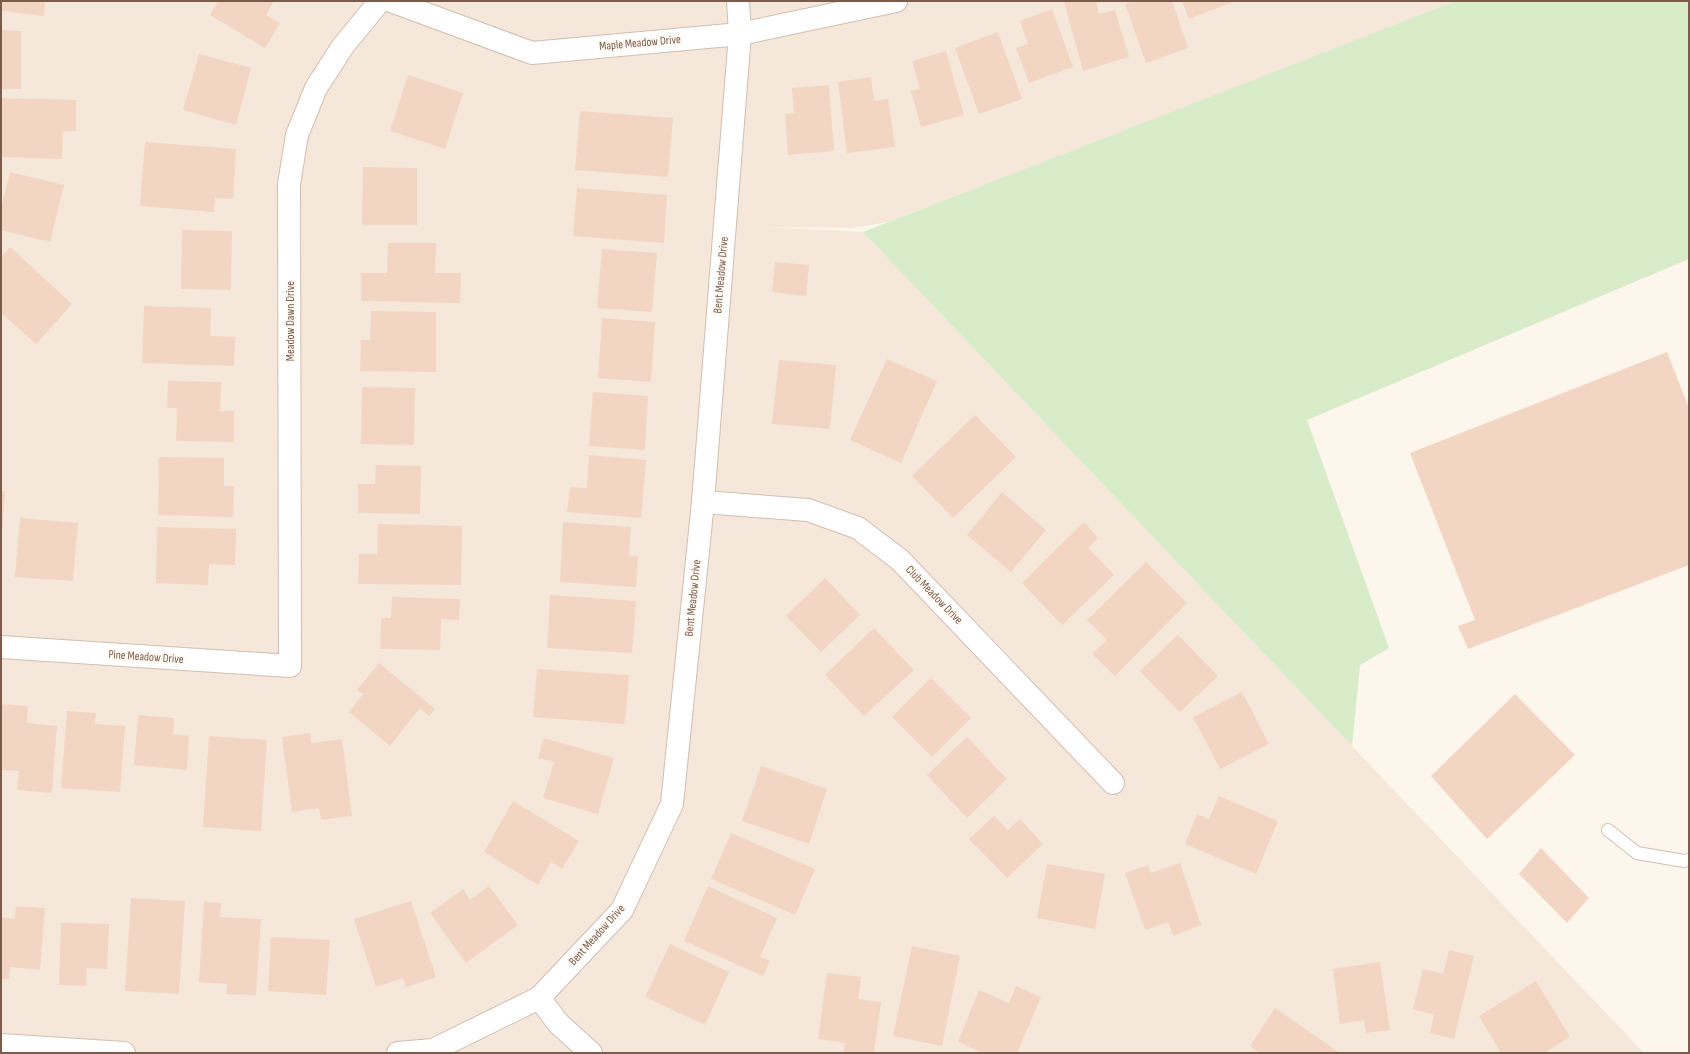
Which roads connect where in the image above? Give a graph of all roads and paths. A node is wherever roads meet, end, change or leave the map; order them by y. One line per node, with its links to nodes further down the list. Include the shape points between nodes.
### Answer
1 (380, 1): 8 (street, Meadow Dawn Drive, via 343,46 316,88 297,135 289,184)
2 (391, 1): 5 (street, Maple Meadow Drive, via 532,53)
3 (738, 1): 5 (street, Bent Meadow Drive)
4 (896, 1): 5 (street, Maple Meadow Drive)
5 (740, 34): 6 (street, Bent Meadow Drive)
6 (703, 502): 9 (street, Club Meadow Drive, via 808,510 858,528 900,560); 12 (street, Bent Meadow Drive, via 672,804 622,910)
7 (1, 647): 8 (street, Pine Meadow Drive)
8 (290, 666)
9 (1113, 783)
10 (1608, 830): 11 (lane, via 1637,853)
11 (1689, 860)
12 (539, 998): 15 (street, Bent Meadow Drive, via 433,1050); 16 (street, via 559,1024)
13 (1, 1045): 14 (street)
14 (124, 1053)
15 (398, 1053)
16 (591, 1053)

